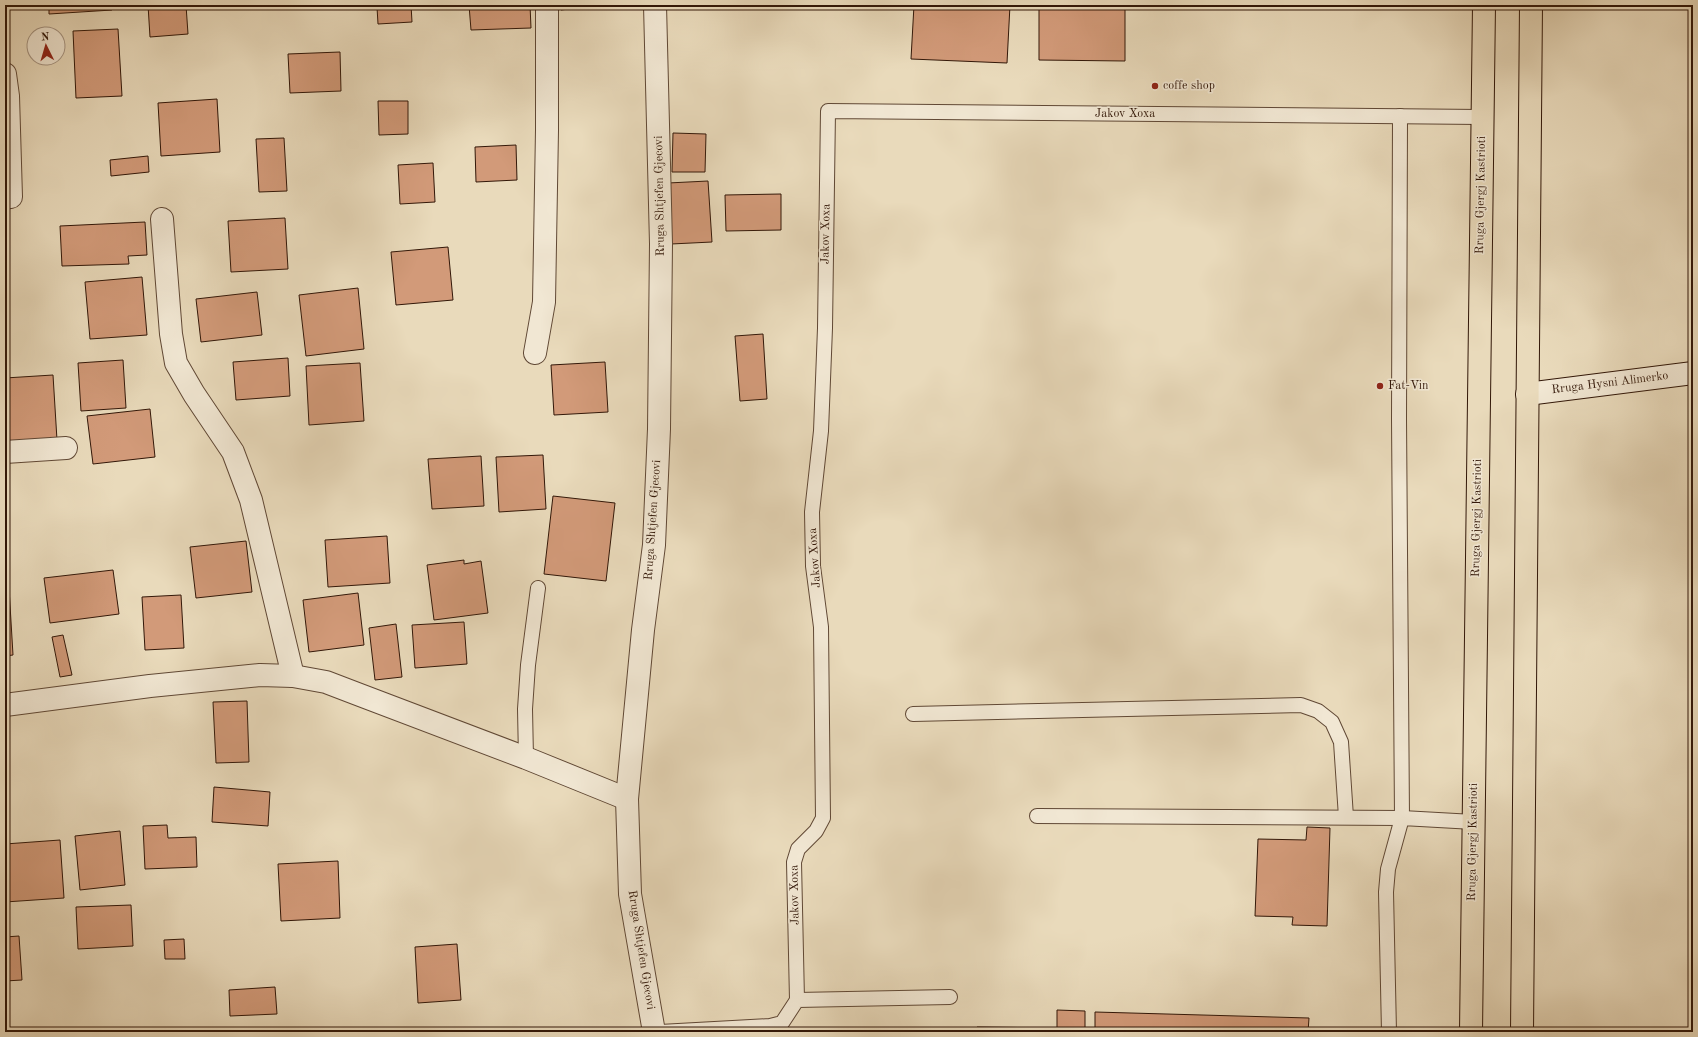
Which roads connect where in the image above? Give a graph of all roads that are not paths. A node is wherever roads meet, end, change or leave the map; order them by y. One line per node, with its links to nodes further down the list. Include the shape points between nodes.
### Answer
1 (547, 5): 10 (street, via 544,302)
2 (655, 5): 20 (street, Rruga Shtjefen Gjecovi, via 661,244 659,429 654,545)
3 (1484, 5): 7 (main road, Rruga Gjergj Kastrioti)
4 (1531, 5): 12 (main road)
5 (5, 74): 8 (street, via 11,197)
6 (1400, 116): 7 (lane, Jakov Xoxa); 23 (lane); 26 (lane, Jakov Xoxa, via 828,111 821,431 812,512 813,566 821,627 823,818 816,831 798,849 794,862)
7 (1481, 117): 24 (main road, Rruga Gjergj Kastrioti)
8 (5, 198)
9 (162, 219): 16 (street, via 171,334 176,363 233,452 251,500)
10 (535, 353)
11 (1693, 373): 12 (street, Rruga Hysni Alimerko)
12 (1527, 394): 31 (main road)
13 (66, 448): 14 (street)
14 (5, 452)
15 (538, 588): 19 (lane, via 528,665 525,709)
16 (292, 676): 17 (street, via 260,675 158,685); 19 (street, via 326,682)
17 (5, 705)
18 (913, 714): 22 (lane, via 1301,705 1318,710 1332,722 1341,742)
19 (526, 758): 20 (street)
20 (627, 799): 27 (street, Rruga Shtjefen Gjecovi, via 630,894)
21 (1037, 816): 22 (lane)
22 (1346, 817): 23 (lane)
23 (1402, 818): 24 (lane); 29 (lane, via 1388,869 1386,892)
24 (1474, 822): 30 (main road, Rruga Gjergj Kastrioti)
25 (950, 997): 26 (lane)
26 (797, 1000): 28 (lane, via 782,1023 770,1026)
27 (654, 1032)
28 (660, 1032)
29 (1389, 1032)
30 (1471, 1032)
31 (1522, 1032)

